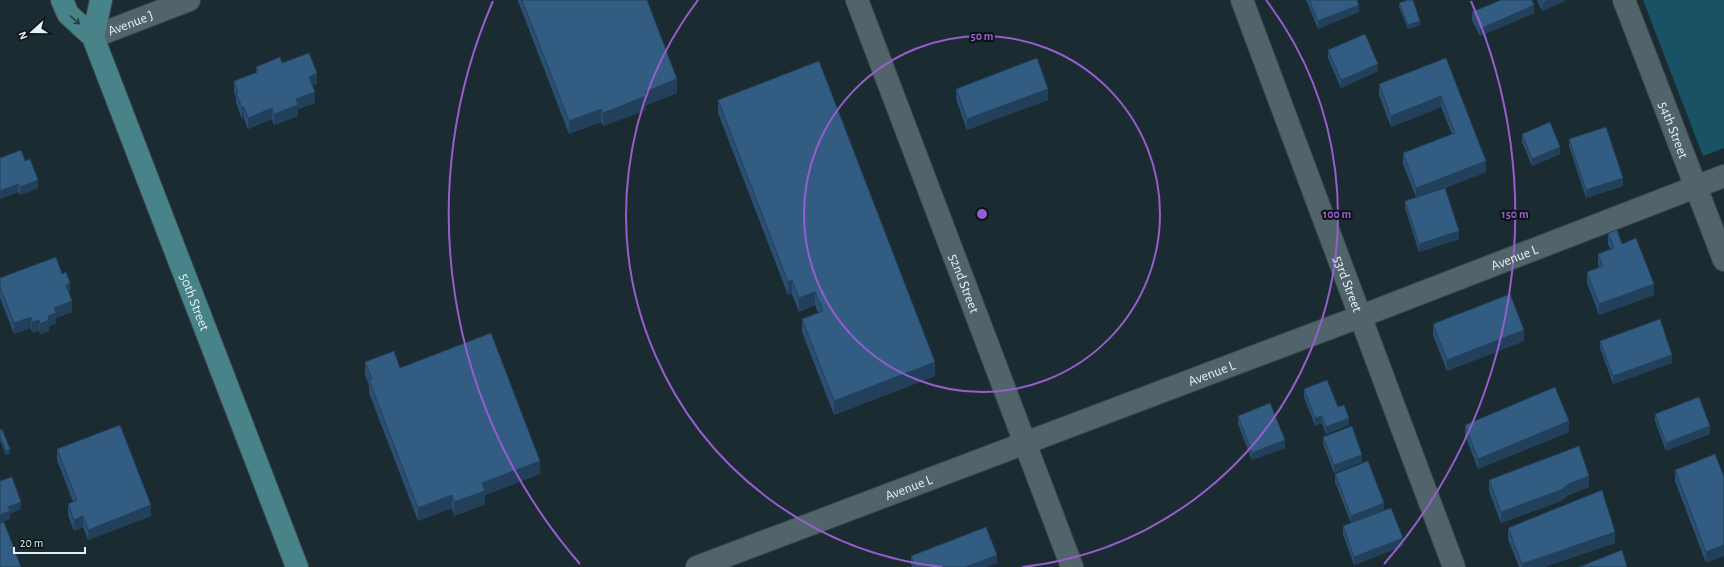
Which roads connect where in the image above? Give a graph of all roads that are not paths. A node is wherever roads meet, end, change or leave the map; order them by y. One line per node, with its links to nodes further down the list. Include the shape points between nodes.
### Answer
1 (62, 0): 7 (main road, 50th Street, one-way to 7, via 68,14)
2 (101, 0): 7 (main road)
3 (189, 0): 7 (street, Avenue J)
4 (857, 0): 12 (street, 52nd Street)
5 (1242, 0): 11 (street, 53rd Street)
6 (1624, 0): 9 (street, 54th Street)
7 (93, 37): 13 (main road, 50th Street)
8 (1724, 176): 9 (street, Avenue L)
9 (1696, 187): 10 (street, 54th Street); 11 (street, Avenue L)
10 (1724, 260)
11 (1359, 317): 12 (street, Avenue L); 16 (street, 53rd Street)
12 (1025, 443): 14 (street, Avenue L); 15 (street, 52nd Street)
13 (297, 567)
14 (697, 567)
15 (1072, 567)
16 (1454, 567)

